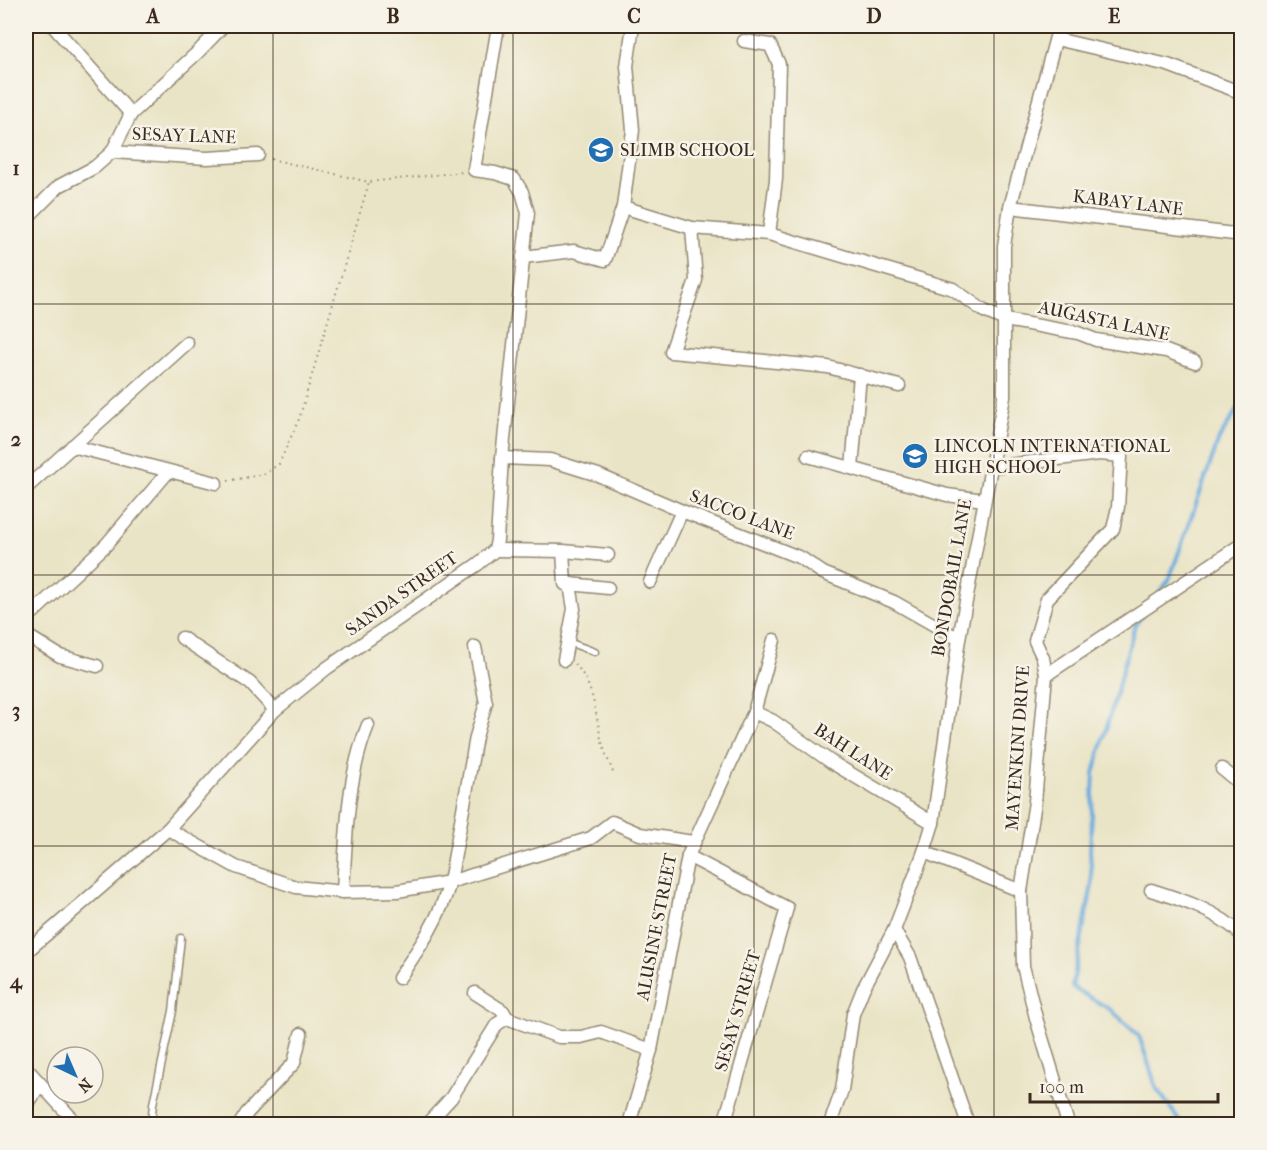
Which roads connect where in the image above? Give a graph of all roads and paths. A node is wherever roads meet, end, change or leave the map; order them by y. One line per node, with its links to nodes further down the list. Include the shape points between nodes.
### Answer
1 (53, 26): 9 (street)
2 (223, 26): 9 (street)
3 (498, 26): 12 (street)
4 (633, 26): 14 (street, via 627,66 633,130)
5 (1059, 26): 6 (street, BONDOBAIL LANE)
6 (1056, 39): 8 (street, via 1168,66); 15 (street, BONDOBAIL LANE)
7 (744, 40): 18 (street, via 770,45 780,64 776,179)
8 (1242, 93)
9 (132, 114): 10 (street)
10 (112, 152): 11 (street, SESAY LANE, via 207,158); 16 (street, SESAY LANE, via 95,167 59,186)
11 (258, 156): 13 (path)
12 (474, 170): 13 (path); 20 (street, via 514,179 522,192 528,213)
13 (369, 182): 32 (path, via 299,419 279,464 264,474)
14 (623, 207): 17 (street, AUGASTA LANE); 20 (street, via 605,260 574,250)
15 (1010, 207): 19 (street, KABAY LANE); 21 (street, BONDOBAIL LANE, via 1005,246)
16 (26, 219)
17 (692, 228): 18 (street, AUGASTA LANE); 24 (street, via 696,280 672,359 828,367)
18 (769, 234): 21 (street, AUGASTA LANE, via 953,288 984,311)
19 (1242, 235)
20 (523, 257): 28 (street)
21 (1005, 320): 23 (street, AUGASTA LANE, via 1166,351); 29 (street, BONDOBAIL LANE, via 1004,397)
22 (187, 343): 26 (street)
23 (1195, 362)
24 (860, 375): 25 (street); 30 (street)
25 (899, 386)
26 (72, 446): 31 (street); 33 (street)
27 (808, 456): 30 (street)
28 (502, 458): 35 (street, SACCO LANE, via 550,460 598,475); 37 (street)
29 (991, 466): 34 (street, BONDOBAIL LANE); 53 (street, MAYENKINI DRIVE, via 1100,454 1120,456 1113,529 1047,599 1035,640)
30 (852, 468): 34 (street, via 947,495)
31 (168, 472): 32 (street); 43 (street, via 106,545)
32 (216, 483)
33 (26, 488)
34 (984, 500): 46 (street, BONDOBAIL LANE)
35 (682, 511): 40 (street); 46 (street, SACCO LANE, via 801,558 823,573 894,602)
36 (1242, 544): 53 (street)
37 (495, 550): 38 (street); 54 (street, SANDA STREET, via 327,668)
38 (564, 551): 39 (street); 41 (street, via 565,584)
39 (608, 555)
40 (650, 582)
41 (570, 584): 42 (street); 48 (street, via 574,609)
42 (608, 588)
43 (26, 619)
44 (26, 635): 52 (street, via 60,656)
45 (182, 638): 54 (street, via 250,683)
46 (959, 639): 60 (street, BONDOBAIL LANE)
47 (774, 640): 55 (street, ALUSINE STREET)
48 (567, 641): 50 (lane); 51 (street)
49 (475, 647): 65 (street, via 486,703 476,737)
50 (595, 652)
51 (564, 660): 58 (path, via 576,664 588,681)
52 (97, 666)
53 (1046, 675): 67 (street, MAYENKINI DRIVE, via 1035,802)
54 (275, 710): 61 (street, SANDA STREET)
55 (753, 712): 60 (street, BAH LANE); 62 (street, ALUSINE STREET)
56 (368, 725): 68 (street, via 360,745 347,822)
57 (1222, 769): 59 (street)
58 (614, 776)
59 (1242, 785)
60 (933, 824): 63 (street, BONDOBAIL LANE)
61 (168, 829): 68 (street, via 236,867 296,887); 72 (street, SANDA STREET)
62 (693, 842): 64 (street, ALUSINE STREET); 65 (street, via 640,834 612,822 591,838)
63 (924, 852): 67 (street); 69 (street, BONDOBAIL LANE)
64 (688, 856): 77 (street, ALUSINE STREET); 86 (street, SESAY STREET, via 787,908)
65 (450, 882): 68 (street, via 397,891); 73 (street, via 426,939)
66 (1151, 890): 70 (street, via 1187,902 1230,924)
67 (1021, 891): 89 (street, MAYENKINI DRIVE, via 1023,966)
68 (343, 892)
69 (894, 930): 87 (street, BONDOBAIL LANE, via 853,1014 842,1090); 88 (street, via 910,957)
70 (1242, 935)
71 (181, 938): 82 (lane, via 173,1011)
72 (26, 952)
73 (399, 978)
74 (475, 993): 75 (street, via 503,1011)
75 (502, 1021): 77 (street, via 559,1037 601,1032); 84 (street, via 451,1098)
76 (301, 1035): 83 (street, via 294,1063)
77 (651, 1050): 85 (street, ALUSINE STREET)
78 (26, 1068): 79 (street)
79 (40, 1084): 80 (street); 81 (street)
80 (26, 1107)
81 (77, 1125)
82 (151, 1125)
83 (240, 1125)
84 (427, 1125)
85 (629, 1125)
86 (724, 1125)
87 (830, 1125)
88 (968, 1125)
89 (1068, 1125)

